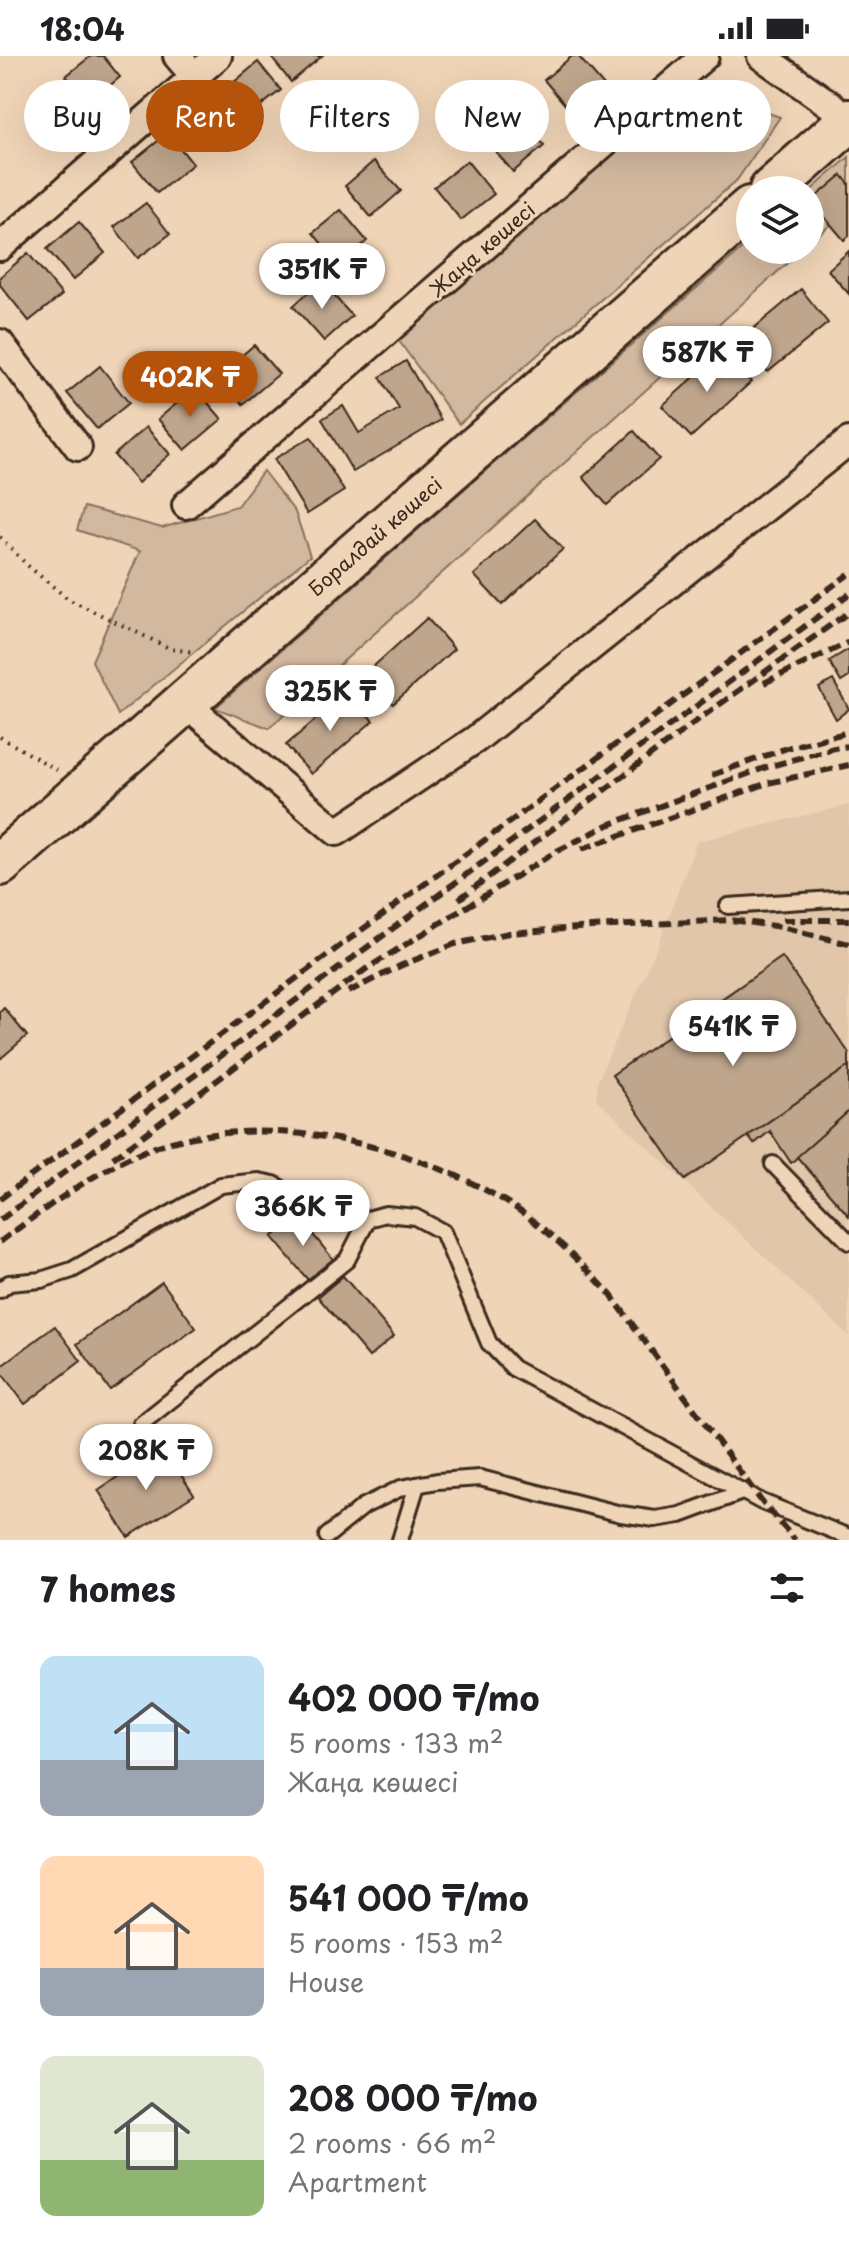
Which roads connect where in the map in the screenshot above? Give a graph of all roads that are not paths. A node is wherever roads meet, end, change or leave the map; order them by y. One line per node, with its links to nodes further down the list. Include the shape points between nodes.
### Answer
1 (218, 56): 4 (street)
2 (705, 56): 12 (street, Жаңа көшесі)
3 (761, 56): 5 (street)
4 (186, 66): 8 (street)
5 (849, 120): 6 (main road)
6 (787, 176)
7 (736, 220): 13 (main road, Боралдай көшесі)
8 (0, 247)
9 (0, 343): 11 (street)
10 (849, 441): 13 (street, via 476,739 337,832)
11 (78, 447)
12 (186, 505)
13 (185, 703): 14 (main road, Боралдай көшесі)
14 (0, 864)
15 (849, 898): 16 (lane)
16 (728, 906)
17 (773, 1164): 19 (lane)
18 (368, 1219): 20 (lane, via 310,1206 274,1184 221,1185 72,1270 9,1283); 21 (lane, via 347,1260); 23 (lane, via 386,1214 415,1217 443,1232 489,1343 513,1368)
19 (849, 1242)
20 (0, 1290)
21 (141, 1424)
22 (417, 1485): 23 (lane, via 480,1478 655,1519); 24 (lane, via 364,1506); 26 (lane)
23 (742, 1492): 25 (lane)
24 (327, 1536)
25 (849, 1537)
26 (400, 1540)

